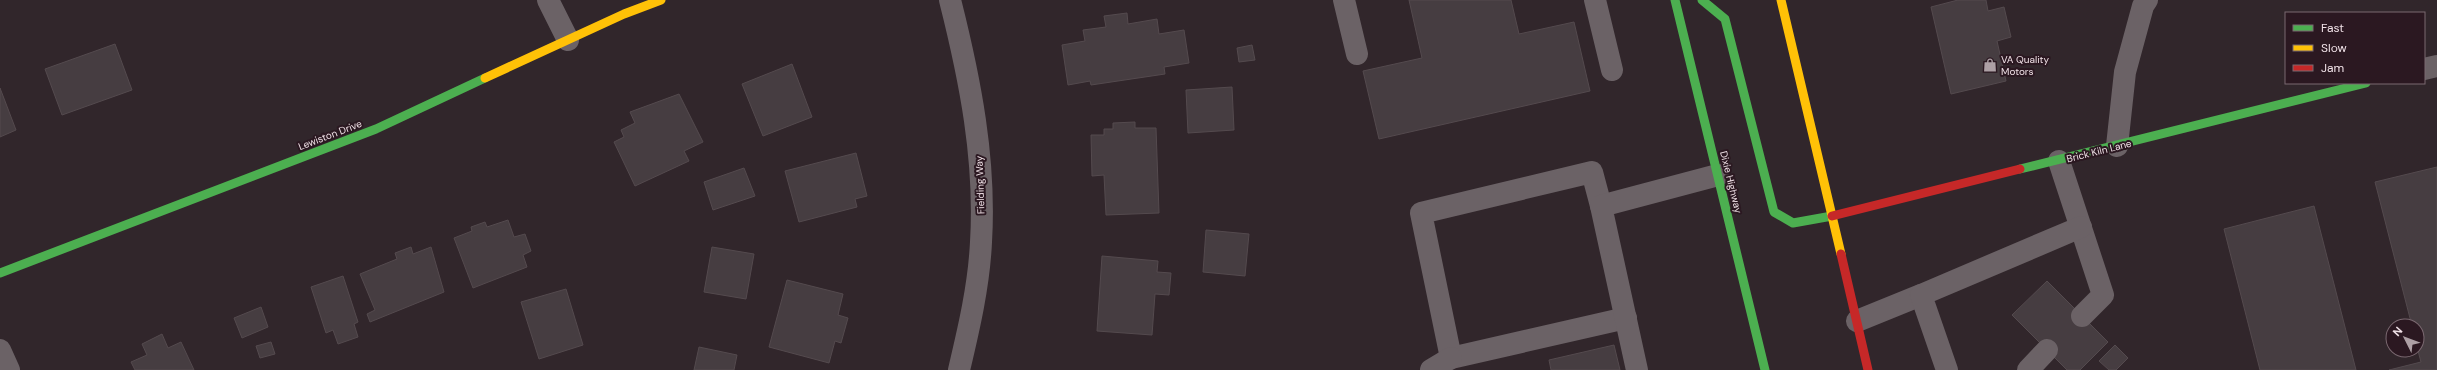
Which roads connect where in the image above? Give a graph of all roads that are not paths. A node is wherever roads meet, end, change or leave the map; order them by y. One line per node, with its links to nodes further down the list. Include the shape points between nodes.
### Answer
1 (548, 0): 10 (street)
2 (661, 0): 10 (street, Lewiston Drive)
3 (950, 0): 31 (street, Fielding Way, via 976,126 982,184 981,242 974,300)
4 (1344, 0): 11 (street)
5 (1595, 0): 14 (street)
6 (1676, 0): 18 (street, Dixie Highway)
7 (1702, 0): 20 (street, Brick Kiln Lane, via 1725,19 1774,212 1793,223)
8 (1781, 0): 20 (street)
9 (2147, 0): 16 (street, via 2143,6 2125,72)
10 (568, 40): 22 (street, Lewiston Drive, via 376,129)
11 (1357, 54)
12 (2437, 66): 13 (street)
13 (2425, 69)
14 (1612, 70)
15 (2362, 84): 16 (street, Brick Kiln Lane)
16 (2117, 146): 17 (street, Brick Kiln Lane)
17 (2059, 161): 20 (street, Brick Kiln Lane); 21 (street)
18 (1718, 175): 19 (street); 34 (street, Dixie Highway)
19 (1601, 206): 25 (street); 29 (street, via 1592,172 1421,213)
20 (1832, 216): 26 (street)
21 (2082, 227): 23 (street); 24 (street, via 2103,294)
22 (0, 273)
23 (1921, 295): 26 (street); 36 (street)
24 (2082, 316)
25 (1626, 318): 29 (street); 33 (street)
26 (1857, 321): 35 (street)
27 (0, 350): 30 (street)
28 (2047, 350): 37 (street)
29 (1451, 358): 32 (street)
30 (9, 370)
31 (959, 370)
32 (1431, 370)
33 (1637, 370)
34 (1765, 370)
35 (1868, 370)
36 (1947, 370)
37 (2028, 370)

